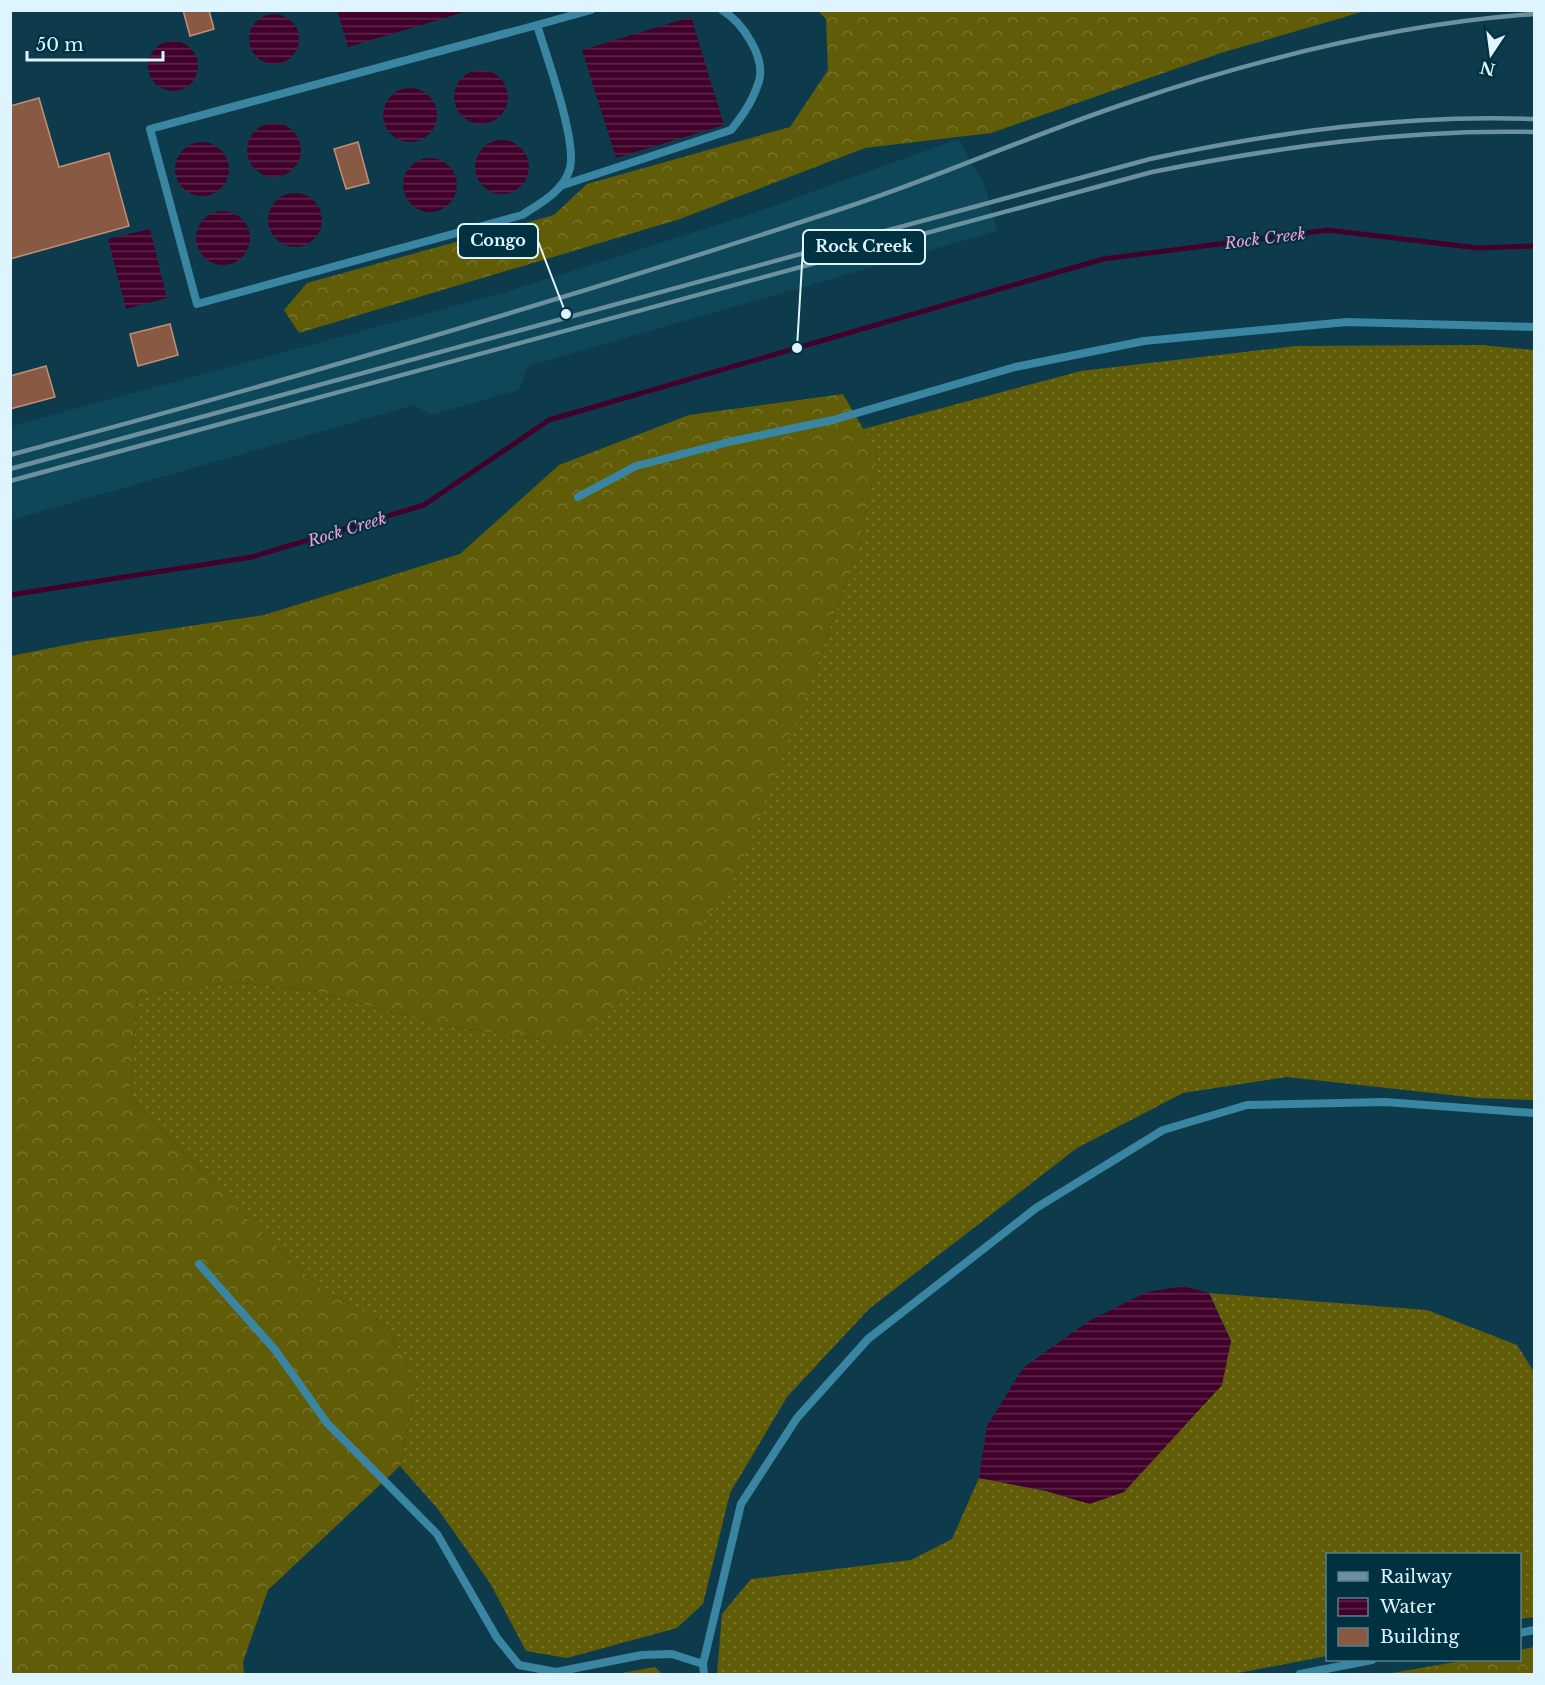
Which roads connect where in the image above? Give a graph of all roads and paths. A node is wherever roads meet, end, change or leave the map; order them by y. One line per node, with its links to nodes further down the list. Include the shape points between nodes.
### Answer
1 (591, 10): 3 (lane)
2 (722, 10): 4 (lane, via 753,42 760,78 749,107 731,130)
3 (537, 25): 4 (lane, via 571,156 570,169); 4 (lane, via 150,129 197,304 522,215)
4 (560, 186)
5 (1534, 327): 6 (lane, via 1347,322 1144,341 1015,367 832,420 636,466)
6 (578, 497)
7 (1534, 1113): 10 (lane, via 1385,1102 1247,1106 1163,1130 1036,1208 868,1339 797,1418 741,1504)
8 (199, 1264): 10 (lane, via 276,1351 327,1423 436,1534 497,1638 519,1665 556,1672 642,1655 672,1654)
9 (1362, 1661): 12 (lane)
10 (703, 1664): 11 (lane)
11 (704, 1674)
12 (1300, 1674)

